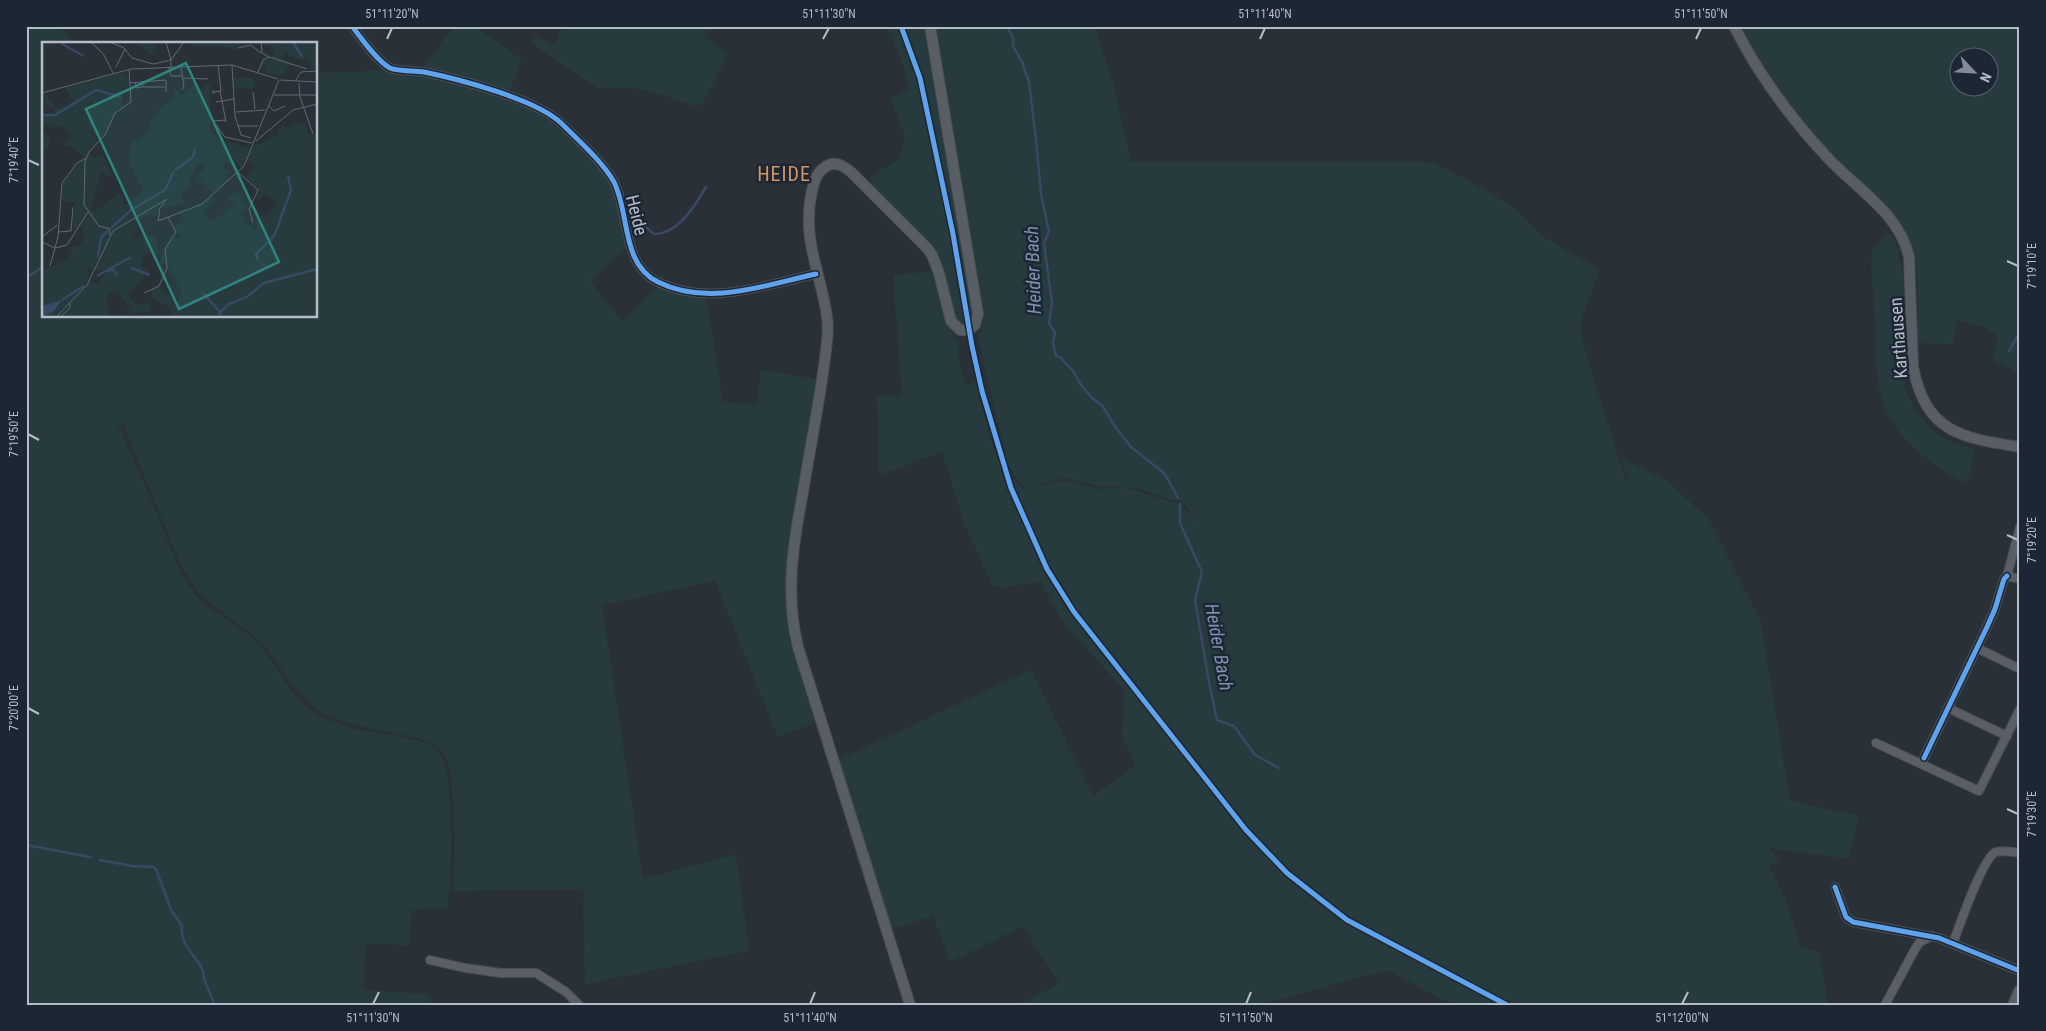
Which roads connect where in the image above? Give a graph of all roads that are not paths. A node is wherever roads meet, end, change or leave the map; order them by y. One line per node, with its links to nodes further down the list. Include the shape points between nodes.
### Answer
1 (352, 26): 4 (street, Heide, via 391,68 458,80 527,103 559,121 614,182 631,252 656,281 674,289 706,295)
2 (930, 26): 4 (main road, via 978,314 976,323 971,329 962,330 952,324 932,255 852,172 840,165 828,165 822,169 810,200 809,231)
3 (1734, 26): 5 (main road, Karthausen, via 1795,121 1827,158 1883,209 1898,228 1908,250 1913,367 1929,411 1961,435)
4 (816, 274): 24 (main road, via 827,316 828,341 792,555 793,624)
5 (2020, 447)
6 (2020, 528): 7 (street)
7 (2007, 576): 8 (street); 9 (street)
8 (2020, 579)
9 (1977, 648): 10 (street); 11 (street)
10 (2020, 669)
11 (1948, 708): 13 (street); 15 (street)
12 (2020, 709): 13 (street)
13 (2007, 736): 14 (street, via 1979,792)
14 (1876, 743)
15 (1924, 758)
16 (2020, 853): 19 (street, via 1997,852 1990,856)
17 (1835, 887): 18 (street, via 1846,917 1853,922)
18 (1932, 936): 19 (street); 25 (street, via 1920,942 1915,949)
19 (1952, 943): 21 (street)
20 (430, 960): 23 (street, via 502,974 533,972 566,992)
21 (2020, 971)
22 (2020, 991): 26 (main road)
23 (579, 1005)
24 (910, 1005)
25 (1885, 1005)
26 (2014, 1005)

